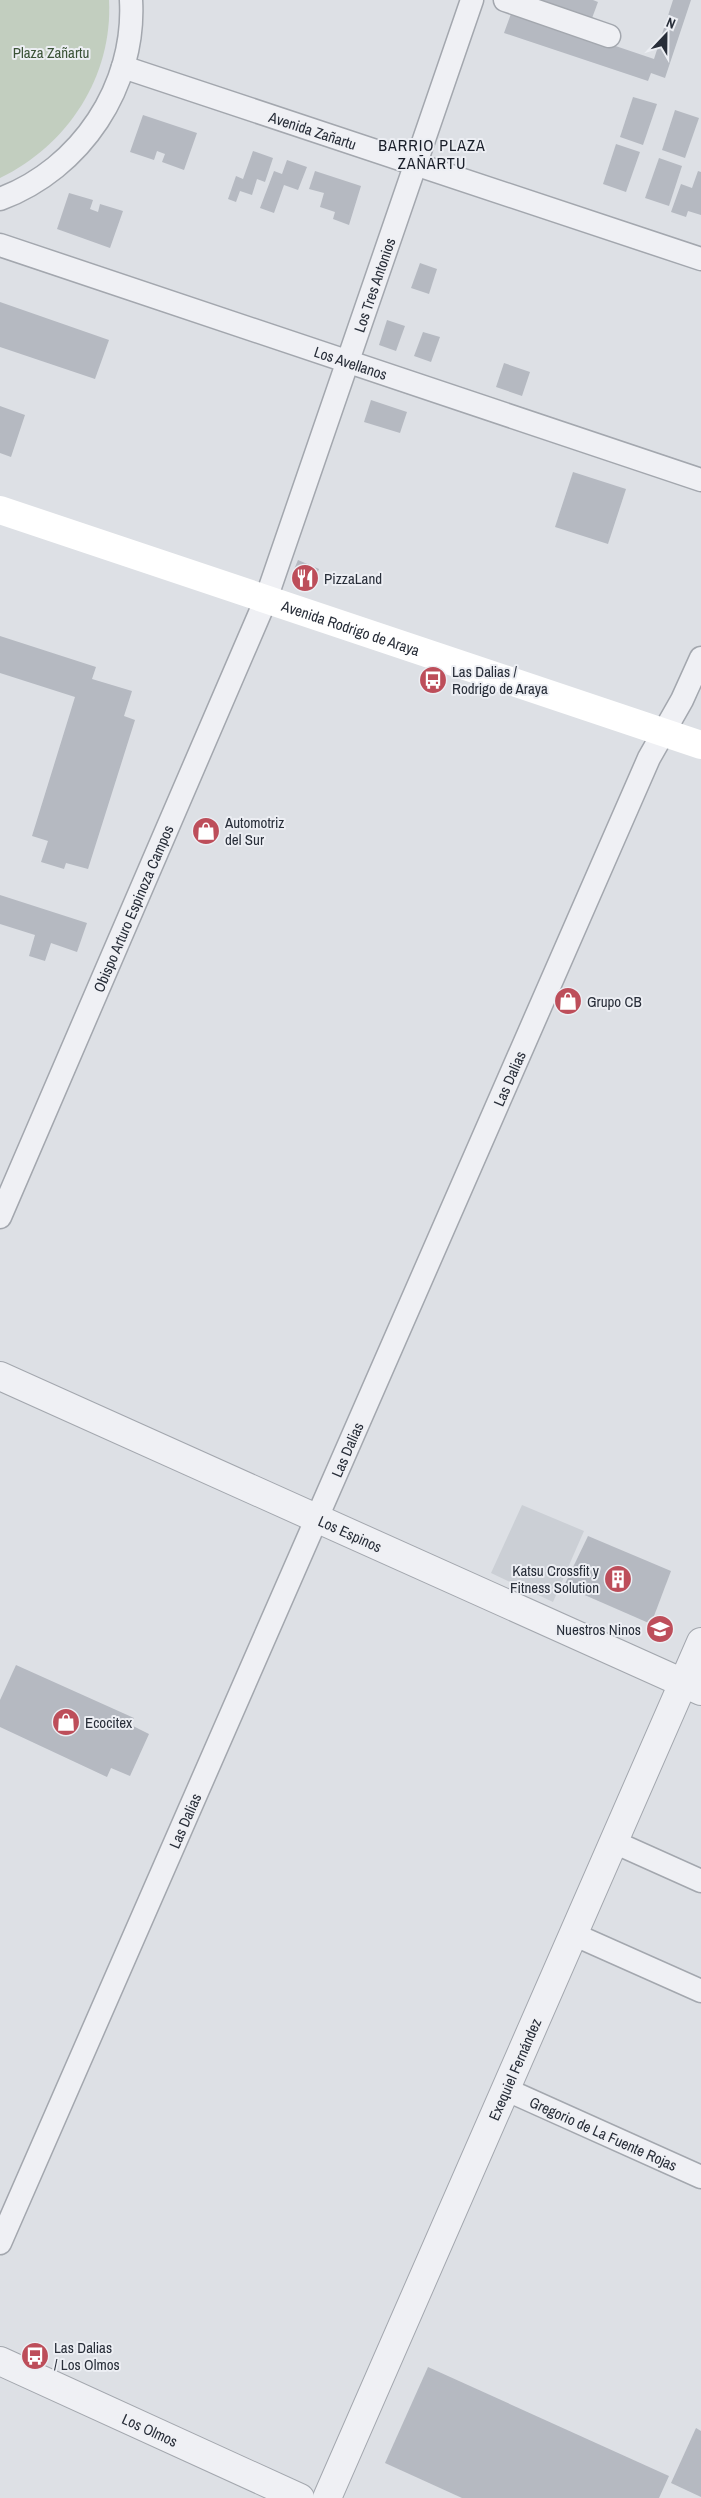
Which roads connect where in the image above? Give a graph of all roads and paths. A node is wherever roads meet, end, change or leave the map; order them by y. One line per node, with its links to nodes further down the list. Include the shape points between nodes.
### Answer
1 (130, 0): 5 (street, via 129,39)
2 (472, 0): 6 (street, Los Tres Antonios)
3 (505, 0): 4 (street)
4 (610, 36)
5 (123, 67): 6 (street, Avenida Zañartu); 7 (street, via 107,106 83,141 41,178)
6 (416, 164): 9 (street, Avenida Zañartu); 10 (street, Los Tres Antonios)
7 (0, 199)
8 (0, 245): 10 (street, Los Avellanos)
9 (701, 259)
10 (348, 361): 11 (street, Los Avellanos); 13 (street, Los Tres Antonios)
11 (701, 480)
12 (0, 510): 13 (main road, Avenida Rodrigo de Araya)
13 (266, 599): 15 (main road, Avenida Rodrigo de Araya); 17 (street, Obispo Arturo Espinoza Campos)
14 (701, 658): 15 (street, Las Dalias)
15 (663, 732): 16 (main road, Avenida Rodrigo de Araya); 19 (street, Las Dalias)
16 (701, 744)
17 (0, 1217)
18 (0, 1376): 19 (street, Los Espinos)
19 (316, 1518): 21 (street, Los Espinos); 28 (street, Las Dalias)
20 (701, 1642): 21 (street, Exequiel Fernández)
21 (692, 1687): 22 (street, Exequiel Fernández)
22 (614, 1842): 23 (street); 24 (street, Exequiel Fernández)
23 (701, 1881)
24 (573, 1934): 25 (street); 26 (street, Exequiel Fernández)
25 (701, 1991)
26 (506, 2089): 27 (street, Gregorio de La Fuente Rojas); 31 (street, Exequiel Fernández)
27 (701, 2177)
28 (0, 2243)
29 (0, 2361): 30 (street, Los Olmos)
30 (300, 2498)
31 (327, 2498)

